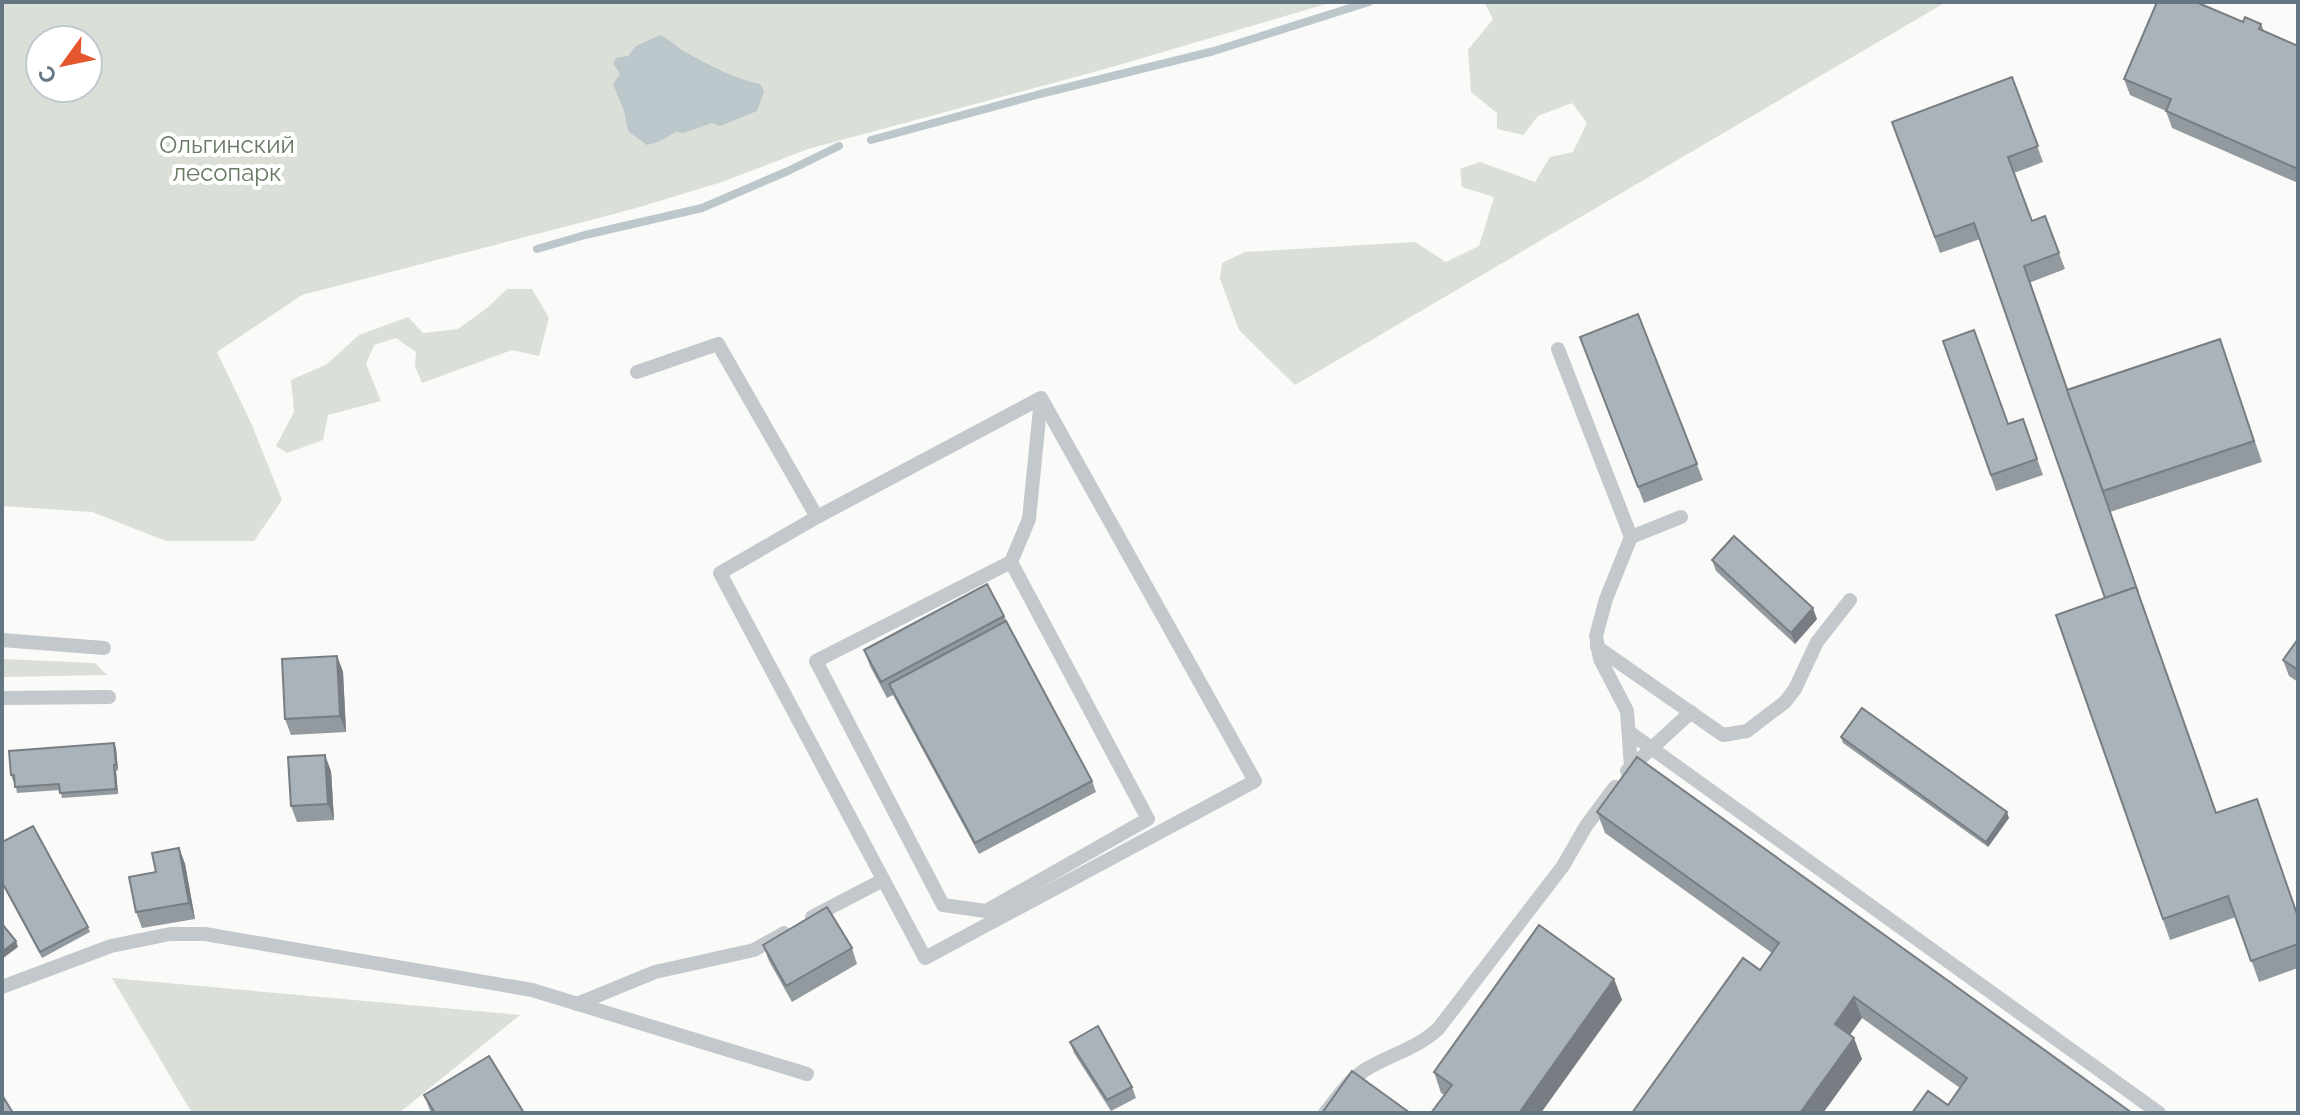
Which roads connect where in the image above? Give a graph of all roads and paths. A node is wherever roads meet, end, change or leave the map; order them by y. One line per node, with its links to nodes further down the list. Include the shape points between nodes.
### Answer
1 (1558, 349): 6 (lane)
2 (637, 372): 4 (lane, via 718,344)
3 (1041, 398): 4 (lane); 7 (lane, via 1029,519); 18 (lane, via 1255,781 925,958)
4 (817, 517): 18 (lane, via 720,573)
5 (1681, 517): 6 (lane)
6 (1631, 537): 10 (lane, via 1606,599)
7 (1011, 562): 7 (lane, via 816,661 943,905 986,911 1148,819)
8 (1850, 600): 14 (lane, via 1817,642 1785,702 1747,731 1723,735)
9 (2, 640): 11 (lane)
10 (1597, 647): 14 (lane); 15 (lane, via 1627,711)
11 (104, 648)
12 (109, 697): 13 (lane)
13 (2, 698)
14 (1691, 712): 16 (lane)
15 (1629, 732): 16 (lane); 17 (lane)
16 (1651, 748): 17 (lane); 23 (lane)
17 (1631, 766): 22 (lane, via 1450,1017 1415,1047 1363,1071)
18 (883, 880): 20 (lane, via 754,950 655,972)
19 (2, 987): 20 (lane, via 121,944 170,934 205,934 532,990)
20 (577, 1004): 21 (lane)
21 (807, 1074)
22 (1325, 1113)
23 (2159, 1113)

